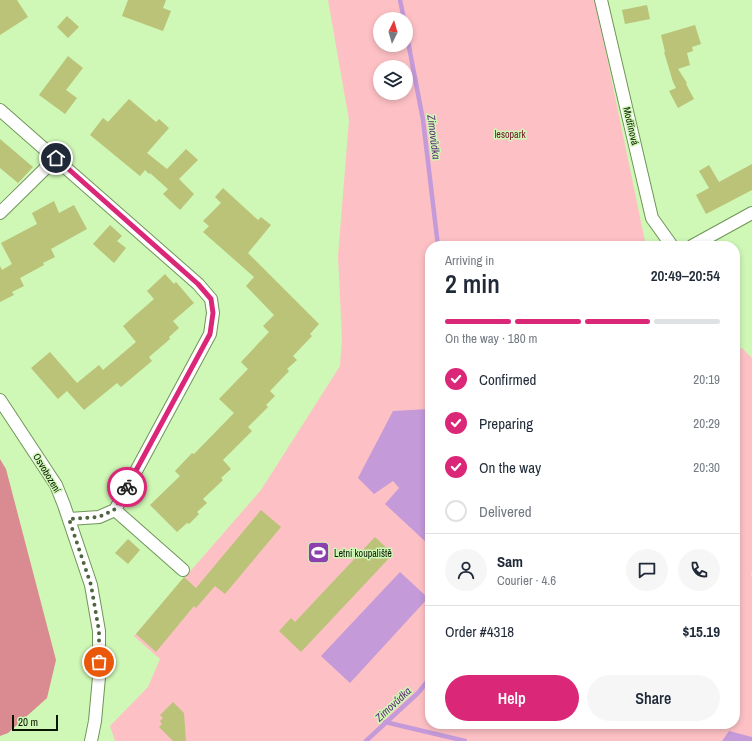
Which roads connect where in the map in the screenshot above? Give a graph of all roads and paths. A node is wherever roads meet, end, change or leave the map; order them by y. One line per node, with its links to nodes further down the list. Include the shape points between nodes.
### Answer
1 (601, 0): 6 (street, Modřínová, via 652,218)
2 (0, 110): 3 (street)
3 (56, 158): 4 (street); 9 (street, via 198,284 211,299 213,313 210,334)
4 (0, 213)
5 (752, 213): 7 (street)
6 (668, 241)
7 (701, 241)
8 (0, 400): 10 (street, Osvobození, via 56,485)
9 (114, 510): 10 (street, via 99,517); 11 (street)
10 (69, 519): 12 (street, Osvobození, via 91,585 99,631 95,720)
11 (183, 570)
12 (91, 741)

